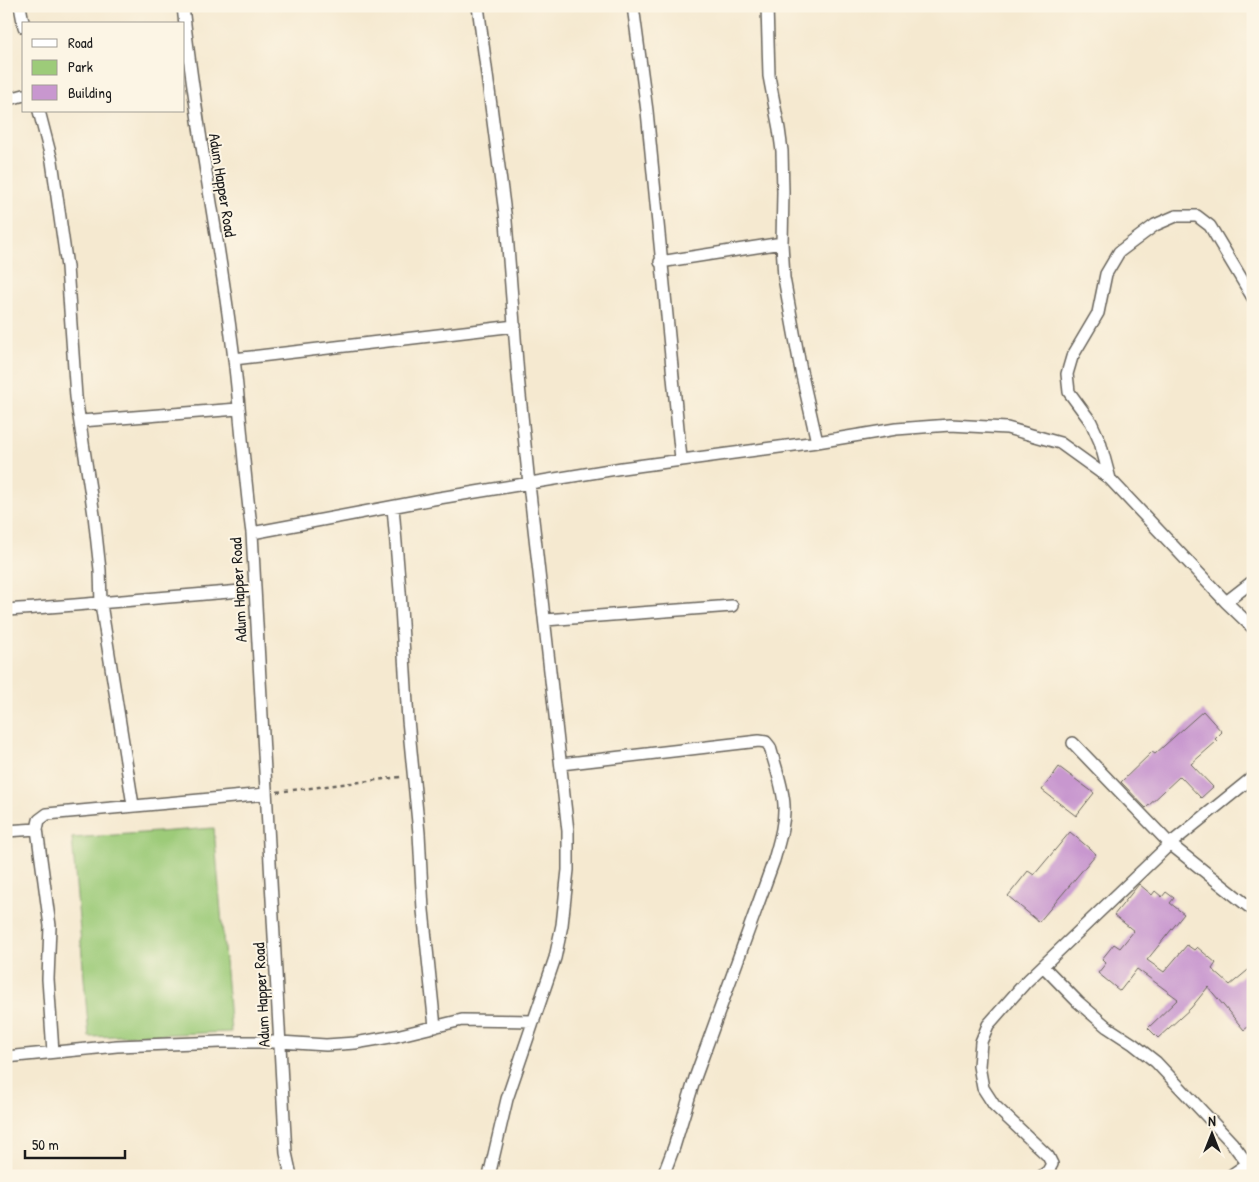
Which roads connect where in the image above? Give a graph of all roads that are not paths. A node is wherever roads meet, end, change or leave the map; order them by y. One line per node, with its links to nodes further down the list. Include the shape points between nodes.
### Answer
1 (20, 6): 6 (street)
2 (183, 6): 7 (street, Adum Happer Road)
3 (478, 6): 16 (street, via 506,221)
4 (633, 6): 14 (street)
5 (768, 6): 13 (street, via 769,76 782,151)
6 (23, 22)
7 (184, 22)
8 (185, 41): 9 (street, Adum Happer Road)
9 (186, 59): 17 (street, Adum Happer Road)
10 (22, 96): 11 (street)
11 (6, 100)
12 (39, 112): 19 (street, via 52,161 67,266 76,398)
13 (782, 243): 14 (street); 20 (street, via 790,316)
14 (660, 262): 21 (street)
15 (1253, 298): 22 (street, via 1210,226 1197,216 1176,216 1155,225 1119,252 1106,274 1098,313 1072,357 1067,374 1070,392 1100,442)
16 (515, 326): 17 (street); 23 (street)
17 (234, 359): 18 (street, Adum Happer Road)
18 (238, 409): 19 (street); 25 (street, Adum Happer Road)
19 (81, 421): 29 (street, via 97,544)
20 (817, 442): 21 (street); 22 (street, via 896,429 950,425 1007,428 1060,443)
21 (681, 459): 23 (street)
22 (1110, 479): 28 (street)
23 (529, 484): 24 (street); 32 (street)
24 (393, 507): 25 (street); 45 (street, via 408,720 420,833 423,910)
25 (252, 533): 27 (street, Adum Happer Road)
26 (1253, 581): 28 (street)
27 (255, 590): 29 (street); 37 (street, Adum Happer Road)
28 (1226, 602): 33 (street)
29 (101, 604): 31 (street); 38 (street)
30 (732, 606): 32 (street)
31 (6, 610)
32 (545, 620): 35 (street)
33 (1253, 628)
34 (1073, 744): 41 (street)
35 (561, 764): 44 (street, via 568,831 568,870 555,958); 52 (street, via 766,742 783,797 784,816 774,860)
36 (1253, 777): 41 (street)
37 (266, 794): 38 (street); 46 (street, Adum Happer Road)
38 (133, 805): 39 (street, via 47,814 39,820)
39 (36, 829): 40 (street); 47 (street, via 50,926 48,979)
40 (6, 831)
41 (1170, 844): 42 (street); 43 (street)
42 (1253, 910)
43 (1043, 966): 49 (street, via 1107,1027 1156,1062); 53 (street, via 988,1025 981,1042 979,1066 983,1088 994,1105 1048,1156 1052,1164)
44 (534, 1021): 45 (street, via 462,1020); 51 (street, via 507,1099)
45 (435, 1027): 46 (street, via 355,1043)
46 (280, 1042): 47 (street, via 117,1046); 50 (street, Adum Happer Road, via 286,1152)
47 (53, 1052): 48 (street)
48 (6, 1057)
49 (1250, 1162): 54 (street)
50 (292, 1176)
51 (490, 1176)
52 (663, 1176)
53 (1042, 1176)
54 (1230, 1176)

